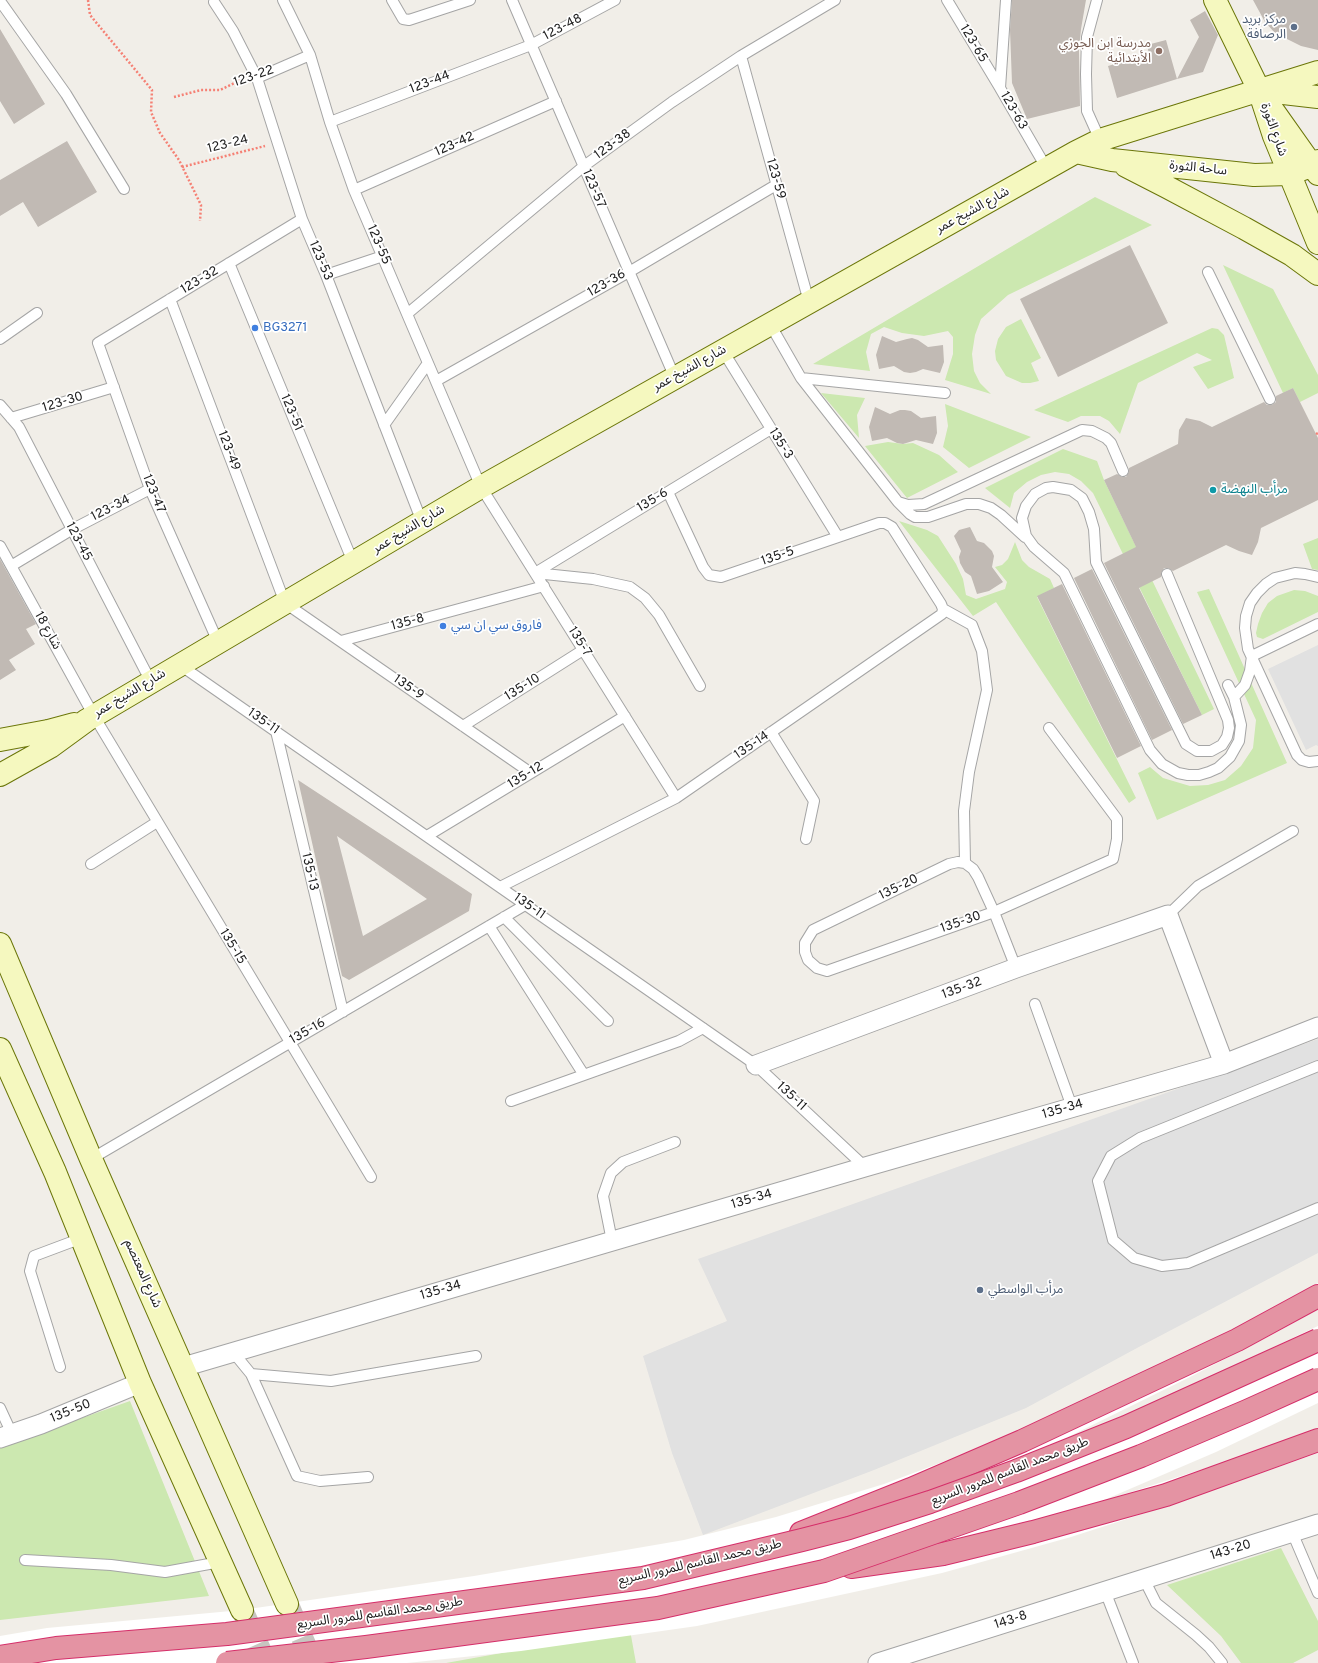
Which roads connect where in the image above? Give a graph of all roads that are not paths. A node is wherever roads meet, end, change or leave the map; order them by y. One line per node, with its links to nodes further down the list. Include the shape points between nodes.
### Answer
1 (0, 0): 31 (lane, via 66,94)
2 (283, 0): 14 (lane, 123-55)
3 (392, 0): 4 (lane, via 404,19 409,20)
4 (470, 0)
5 (512, 0): 13 (lane, 123-57)
6 (615, 0): 13 (lane, 123-48)
7 (834, 0): 15 (lane, 123-38)
8 (947, 0): 18 (lane, 123-65)
9 (1006, 0): 18 (lane, 123-63)
10 (1097, 0): 23 (lane, via 1087,37 1086,74 1087,111)
11 (1215, 0): 19 (street)
12 (215, 1): 17 (lane, 123-53)
13 (531, 45): 21 (lane, 123-57); 22 (lane, 123-44)
14 (310, 55): 17 (lane, 123-22); 22 (lane, 123-55)
15 (741, 56): 26 (lane, 123-38); 30 (lane, 123-59)
16 (1318, 72): 19 (street, شارع الشيخ عمر)
17 (257, 78): 33 (lane, 123-53)
18 (1000, 88): 28 (lane, 123-63)
19 (1258, 90): 20 (street); 23 (street, شارع الشيخ عمر); 27 (street, شارع الثورة); 29 (street, شارع الثورة)
20 (1318, 97)
21 (556, 101): 26 (lane, 123-57); 32 (lane, 123-42)
22 (330, 122): 32 (lane, 123-55)
23 (1100, 140): 24 (street, شارع الشيخ عمر)
24 (1076, 152): 25 (street, ساحة الثورة); 28 (street, شارع الشيخ عمر)
25 (1112, 160): 29 (street, ساحة الثورة, via 1254,176); 39 (street, via 1206,207 1292,255)
26 (584, 166): 37 (lane, 123-57); 44 (lane, 123-38)
27 (1316, 166): 29 (street, ساحة الثورة)
28 (1047, 169): 42 (street, شارع الشيخ عمر)
29 (1290, 174): 34 (street, شارع الثورة)
30 (776, 185): 37 (lane, 123-36); 42 (lane, 123-59)
31 (124, 189)
32 (354, 190): 35 (lane, 123-55)
33 (302, 219): 36 (lane, 123-32); 40 (lane, 123-53)
34 (1318, 243)
35 (383, 256): 40 (lane); 44 (lane, 123-55)
36 (229, 263): 41 (lane, 123-32); 70 (lane, 123-51)
37 (629, 272): 50 (lane, 123-57); 52 (lane, 123-36)
38 (1208, 272): 55 (lane)
39 (1318, 274)
40 (326, 275): 58 (lane, 123-53)
41 (170, 299): 47 (lane, 123-32); 76 (lane, 123-49)
42 (810, 302): 45 (street, شارع الشيخ عمر)
43 (37, 313): 46 (lane)
44 (407, 314): 49 (lane, 123-55)
45 (770, 324): 48 (street, شارع الشيخ عمر); 51 (lane)
46 (0, 339)
47 (98, 343): 53 (lane, 123-47)
48 (723, 351): 50 (street, شارع الشيخ عمر); 59 (lane, 135-3)
49 (428, 363): 52 (lane, 123-55); 58 (lane)
50 (675, 378): 61 (street, شارع الشيخ عمر)
51 (801, 378): 54 (lane); 64 (lane)
52 (436, 381): 61 (lane, 123-55)
53 (114, 387): 57 (lane, 123-30); 62 (lane, 123-47)
54 (945, 393)
55 (1270, 399)
56 (0, 405): 57 (lane, 123-45)
57 (11, 418): 66 (lane, 123-45, via 19,426)
58 (384, 425): 65 (lane, 123-53)
59 (771, 429): 63 (lane, 135-6); 67 (lane, 135-3)
60 (1123, 471): 64 (lane, via 1111,443 1092,431 1082,430 924,504 908,505)
61 (481, 487): 65 (street, شارع الشيخ عمر); 72 (lane, 135-7)
62 (150, 489): 66 (lane, 123-34); 80 (lane, 123-47)
63 (668, 492): 67 (lane, 135-5, via 702,567 709,575 721,576); 72 (lane, 135-6)
64 (898, 502): 68 (lane, via 916,517 928,517 966,504 986,506 1001,515)
65 (422, 522): 70 (street, شارع الشيخ عمر)
66 (71, 530): 71 (lane, 123-34); 84 (lane, 123-45)
67 (838, 537): 77 (lane, 135-5, via 879,523 892,526)
68 (1027, 538)
69 (0, 546): 71 (lane, شارع 18)
70 (353, 562): 76 (street, شارع الشيخ عمر)
71 (11, 566): 89 (lane, شارع 18)
72 (535, 573): 75 (lane, 135-7); 86 (lane, via 593,579 630,587 645,598 659,615)
73 (1167, 574): 87 (lane, via 1228,720 1227,737 1215,750 1197,751 1186,744 1096,562 1094,529 1086,505 1076,493 1065,488 1053,487 1035,494 1023,512 1026,536 1034,547 1064,573 1150,750 1158,760 1169,769 1188,775 1218,768 1230,757 1239,741 1241,725)
74 (1318, 578): 82 (lane, via 1305,574 1286,575 1275,578 1257,593 1250,603 1245,628 1248,649)
75 (544, 586): 79 (lane, 135-8); 81 (lane, 135-7)
76 (285, 602): 79 (lane, 135-9); 80 (street, شارع الشيخ عمر)
77 (943, 609): 93 (lane, 135-14, via 941,617); 104 (lane, via 972,625 982,651 987,690 965,803)
78 (1318, 624): 82 (lane)
79 (341, 641): 90 (lane, 135-9)
80 (218, 642): 83 (street, شارع الشيخ عمر)
81 (583, 650): 88 (lane, 135-7); 90 (lane, 135-10)
82 (1252, 656): 87 (lane, via 1245,684); 95 (lane, via 1297,755 1302,760)
83 (180, 664): 84 (street, شارع الشيخ عمر); 92 (lane, 135-11)
84 (151, 682): 89 (street, شارع الشيخ عمر)
85 (1228, 685): 87 (lane)
86 (700, 686)
87 (1234, 697)
88 (625, 716): 97 (lane, 135-12); 99 (lane, 135-7)
89 (90, 718): 94 (street, شارع الشيخ عمر, via 48,731); 96 (street, شارع الشيخ عمر, via 50,747); 100 (lane, 135-15)
90 (463, 726): 97 (lane, 135-9)
91 (1049, 728): 108 (lane, 135-30, via 1117,819 1113,859)
92 (276, 731): 102 (lane, 135-11); 117 (lane, 135-13)
93 (771, 732): 99 (lane, 135-14); 103 (lane, via 814,801)
94 (0, 740)
95 (1318, 761)
96 (7, 771): 98 (street)
97 (531, 773): 102 (lane, 135-12)
98 (0, 790)
99 (676, 798): 106 (lane, 135-14)
100 (157, 822): 105 (lane); 122 (lane, 135-15)
101 (1293, 830): 109 (lane, via 1198,886)
102 (427, 836): 106 (lane, 135-11)
103 (806, 839)
104 (965, 863): 108 (lane, via 973,869); 113 (lane, 135-20, via 949,864 813,930 805,943)
105 (91, 864)
106 (500, 887): 107 (lane, 135-11)
107 (525, 905): 110 (lane, 135-16); 121 (lane, 135-11)
108 (994, 912): 113 (lane, 135-30, via 826,971 817,968); 114 (lane)
109 (1168, 915): 114 (street, 135-32); 124 (street)
110 (504, 917): 111 (lane, 135-16); 118 (lane)
111 (489, 926): 117 (lane, 135-16); 127 (lane)
112 (0, 944): 119 (street, شارع المعتصم)
113 (808, 960)
114 (1016, 968): 125 (street, 135-32)
115 (0, 969): 119 (street)
116 (1035, 1004): 129 (lane)
117 (343, 1012): 122 (lane, 135-16)
118 (608, 1021)
119 (34, 1024): 131 (street, شارع المعتصم)
120 (1318, 1027): 124 (street, 135-34)
121 (703, 1028): 125 (lane, 135-11); 127 (lane, via 679,1041)
122 (290, 1043): 131 (lane, 135-16); 133 (lane, 135-15)
123 (1, 1056): 135 (street, via 55,1172)
124 (1224, 1064): 129 (street, 135-34)
125 (756, 1065): 132 (lane, 135-11)
126 (1318, 1066): 134 (lane, via 1140,1138 1110,1156 1098,1181 1113,1240 1134,1258 1162,1266 1188,1263)
127 (584, 1075): 128 (lane)
128 (511, 1101)
129 (1072, 1107): 132 (street, 135-34)
130 (675, 1142): 136 (lane, via 623,1162 611,1172 603,1196)
131 (91, 1159): 142 (street, شارع المعتصم)
132 (865, 1167): 136 (street, 135-34)
133 (371, 1177)
134 (1318, 1208)
135 (82, 1238): 141 (lane, via 34,1256 30,1271); 145 (street)
136 (612, 1241): 139 (street, 135-34)
137 (1318, 1296): 152 (highway, bridge, via 1230,1344 1022,1441 912,1489)
138 (1318, 1340): 152 (highway, طريق محمد القاسم للمرور السريع, bridge, via 1126,1427 1010,1474 849,1528)
139 (233, 1352): 142 (street, 135-34); 143 (lane)
140 (476, 1356): 143 (lane, via 331,1381)
141 (60, 1367)
142 (184, 1367): 159 (street, شارع المعتصم)
143 (251, 1374): 149 (lane, via 297,1476 320,1481)
144 (1318, 1379): 155 (highway, bridge, via 1141,1456 1019,1503)
145 (140, 1383): 147 (street, 135-50); 154 (street)
146 (0, 1408): 147 (lane)
147 (6, 1436)
148 (1318, 1440): 155 (highway, bridge, via 1166,1495 1033,1532 943,1554)
149 (368, 1477)
150 (1318, 1524): 151 (street, 143-20)
151 (1292, 1532): 156 (street, 143-20); 158 (lane)
152 (758, 1550): 161 (highway, طريق محمد القاسم للمرور السريع, bridge, via 635,1579 234,1633 56,1648)
153 (25, 1560): 154 (lane, via 111,1565 165,1572)
154 (220, 1562): 160 (street)
155 (824, 1571): 162 (highway, bridge, via 658,1608)
156 (1144, 1578): 157 (street, 143-8); 165 (lane, via 1156,1603 1196,1635)
157 (1105, 1591): 163 (street, 143-8); 164 (lane)
158 (1318, 1593)
159 (287, 1604)
160 (242, 1610)
161 (0, 1657)
162 (227, 1663)
163 (878, 1663)
164 (1133, 1663)
165 (1222, 1663)

